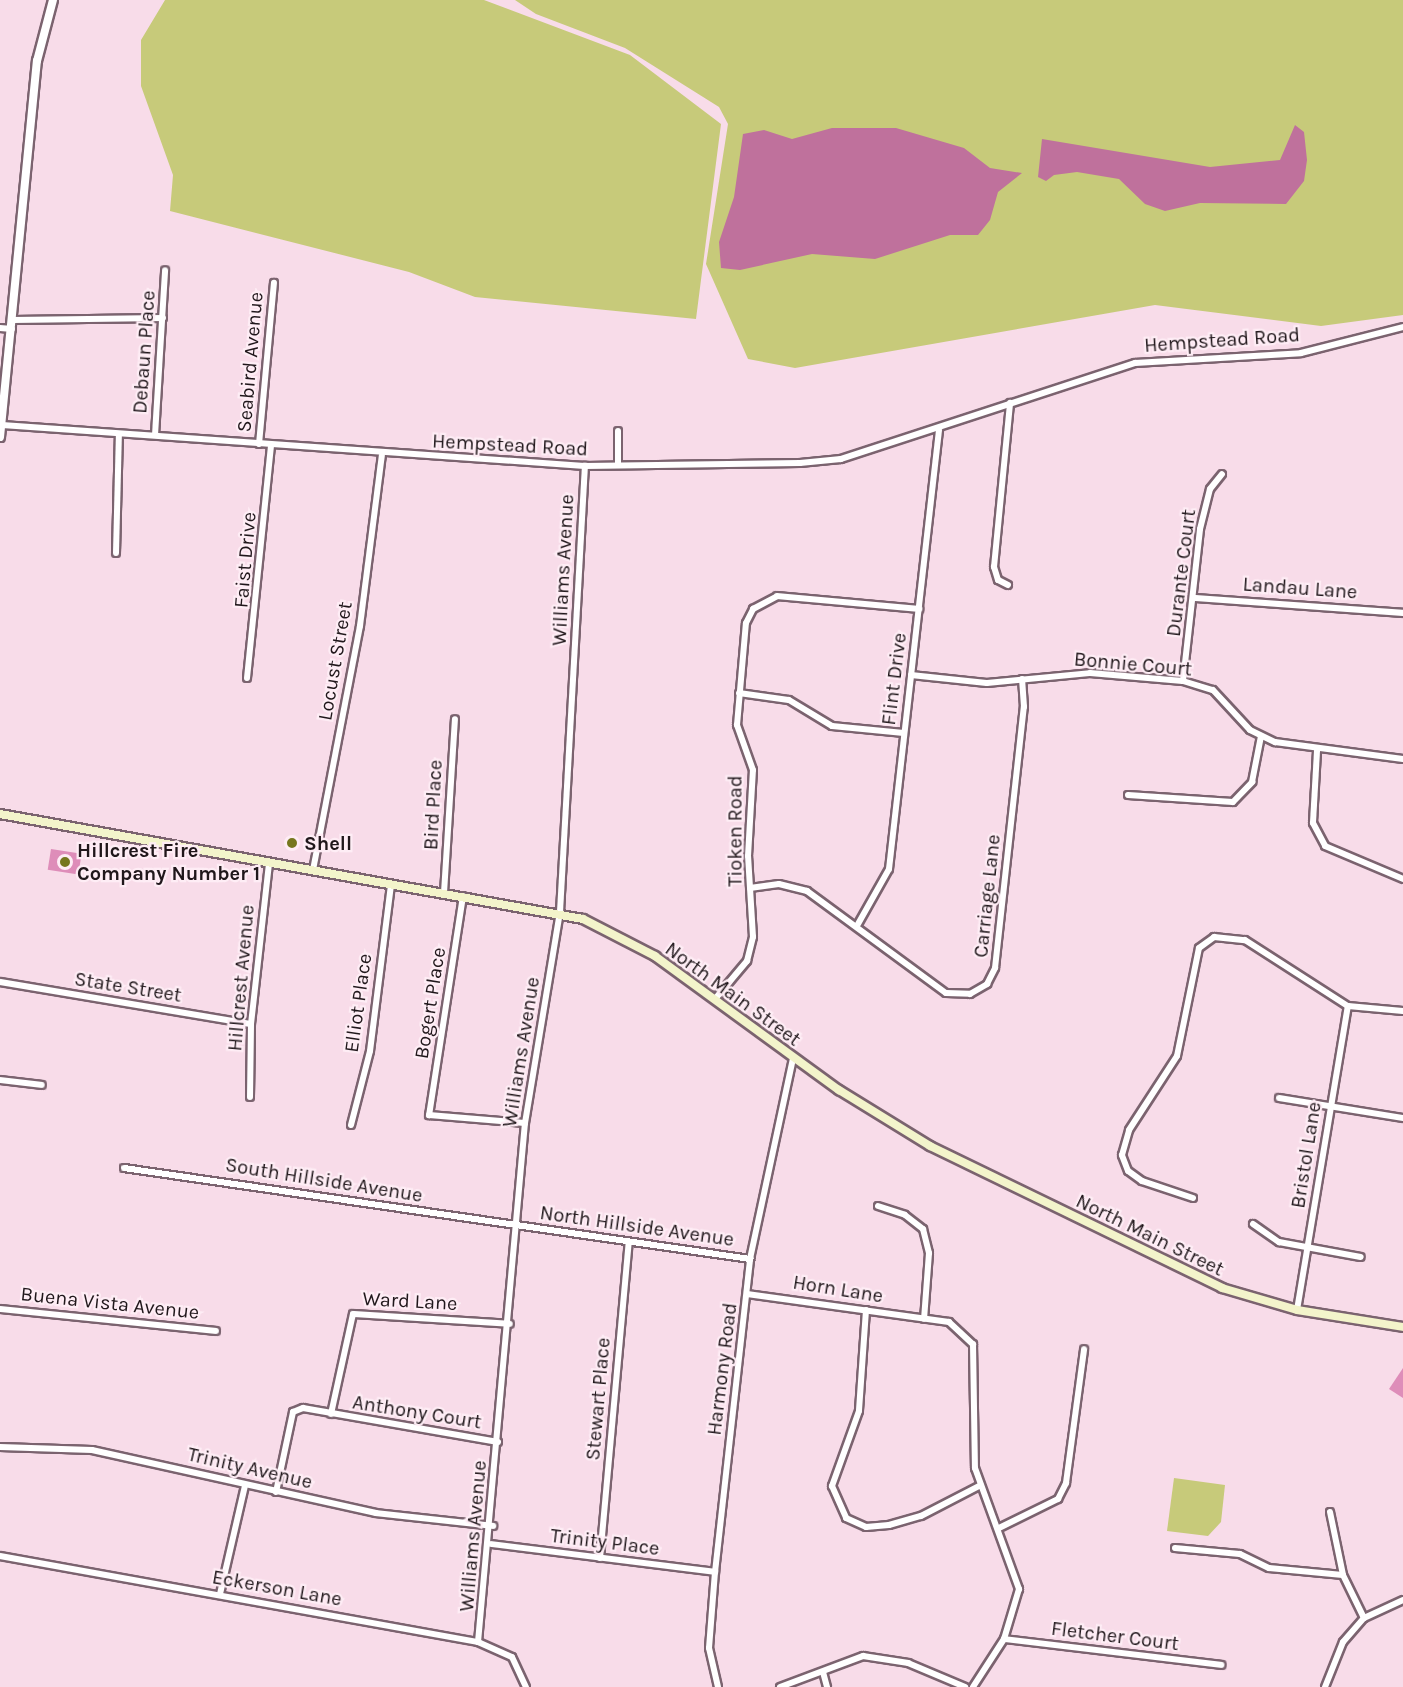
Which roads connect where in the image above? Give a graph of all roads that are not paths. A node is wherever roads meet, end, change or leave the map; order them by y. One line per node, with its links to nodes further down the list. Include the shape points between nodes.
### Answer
1 (53, 0): 5 (street, via 37,61)
2 (165, 270): 4 (street, Debaun Place)
3 (274, 283): 15 (street, Seabird Avenue)
4 (163, 318): 5 (street); 14 (street, Debaun Place)
5 (13, 320): 8 (street)
6 (1403, 327): 9 (street, Hempstead Road, via 1301,353 1135,363)
7 (0, 328): 8 (street)
8 (12, 329): 12 (street)
9 (1010, 403): 10 (street, Hempstead Road); 22 (street, via 994,567 998,580)
10 (939, 430): 18 (street, Hempstead Road, via 841,459); 24 (street, Flint Drive)
11 (618, 431): 18 (street)
12 (0, 433): 13 (street, Hempstead Road)
13 (119, 434): 14 (street, Hempstead Road); 21 (street)
14 (155, 435): 15 (street, Hempstead Road)
15 (259, 444): 16 (street, Hempstead Road)
16 (271, 445): 17 (street, Hempstead Road); 27 (street, Faist Drive)
17 (382, 456): 19 (street, Hempstead Road); 39 (street, Locust Street, via 360,626)
18 (618, 465): 19 (street, Hempstead Road)
19 (585, 466): 45 (street, Williams Avenue)
20 (1222, 474): 23 (street, Durante Court, via 1210,489 1200,529)
21 (116, 554)
22 (1008, 585)
23 (1195, 598): 25 (street, Landau Lane); 29 (street, Durante Court)
24 (918, 609): 26 (street, Flint Drive); 30 (street, Tioken Road, via 764,599 746,623)
25 (1403, 613)
26 (911, 675): 28 (street, Bonnie Court, via 987,683); 32 (street, Flint Drive)
27 (247, 678)
28 (1022, 679): 29 (street, Bonnie Court, via 1090,674); 46 (street, Carriage Lane, via 1024,707 998,945 987,984 970,994 946,993)
29 (1183, 681): 33 (street, Bonnie Court, via 1213,690)
30 (739, 693): 32 (street, via 789,700 832,726); 42 (street, Tioken Road, via 737,725 753,770)
31 (455, 719): 43 (street, Bird Place)
32 (904, 733): 46 (street, Flint Drive, via 889,869)
33 (1261, 736): 34 (street, Bonnie Court); 36 (street, via 1251,782 1233,802)
34 (1317, 751): 35 (street, Bonnie Court); 40 (street, via 1313,823 1325,846)
35 (1403, 759)
36 (1128, 795)
37 (0, 814): 38 (main road, North Main Street)
38 (269, 863): 39 (main road, North Main Street); 51 (street, Hillcrest Avenue)
39 (313, 870): 41 (main road, North Main Street)
40 (1403, 879)
41 (391, 884): 43 (main road, North Main Street); 60 (street, Elliot Place, via 370,1052)
42 (750, 888): 46 (street, Carriage Lane, via 779,884 807,891); 48 (street, Tioken Road, via 753,938 747,961)
43 (444, 893): 44 (main road, North Main Street)
44 (463, 896): 45 (main road, North Main Street); 59 (street, Bogert Place, via 429,1115)
45 (560, 912): 48 (main road, North Main Street, via 630,941); 59 (street, Williams Avenue)
46 (858, 924)
47 (0, 982): 51 (street, State Street)
48 (715, 999): 52 (main road, North Main Street)
49 (1348, 1006): 50 (street); 57 (street, Bristol Lane); 62 (street, via 1245,940 1214,938 1199,948 1177,1056 1129,1130 1122,1155 1128,1171 1142,1181)
50 (1403, 1011)
51 (251, 1024): 55 (street, Hillcrest Avenue)
52 (793, 1058): 69 (street, Harmony Road); 73 (main road, North Main Street, via 874,1115 930,1146 1222,1288)
53 (0, 1080): 54 (street)
54 (42, 1085)
55 (250, 1097)
56 (1279, 1098): 57 (street)
57 (1331, 1107): 58 (street); 67 (street, Bristol Lane)
58 (1403, 1118)
59 (525, 1123): 65 (street, Williams Avenue)
60 (351, 1125)
61 (124, 1168): 65 (street, South Hillside Avenue)
62 (1193, 1198)
63 (878, 1206): 74 (street, via 905,1215 923,1229 929,1253)
64 (1252, 1224): 67 (street, via 1279,1242)
65 (520, 1226): 66 (street, North Hillside Avenue); 75 (street, Williams Avenue)
66 (629, 1242): 69 (street, North Hillside Avenue); 91 (street, Stewart Place)
67 (1308, 1250): 68 (street); 73 (street, Bristol Lane)
68 (1361, 1257)
69 (750, 1259): 70 (street, Harmony Road)
70 (747, 1294): 72 (street, Horn Lane); 92 (street, Harmony Road)
71 (0, 1309): 77 (street, Buena Vista Avenue)
72 (866, 1310): 74 (street, Horn Lane); 83 (street, via 860,1411 832,1486 846,1518 866,1527 889,1525 921,1516)
73 (1297, 1310): 76 (main road, North Main Street)
74 (924, 1319): 83 (street, Horn Lane, via 950,1322 973,1344 971,1434)
75 (510, 1324): 79 (street, Ward Lane, via 353,1314); 80 (street, Williams Avenue)
76 (1403, 1327)
77 (216, 1331)
78 (1084, 1349): 87 (street, via 1066,1483 1058,1499)
79 (331, 1414): 80 (street, Anthony Court); 84 (street, via 293,1412)
80 (498, 1442): 86 (street, Williams Avenue)
81 (0, 1447): 82 (street, Trinity Avenue, via 92,1450)
82 (245, 1486): 84 (street, Trinity Avenue); 94 (street)
83 (979, 1486): 87 (street, Horn Lane)
84 (276, 1492): 86 (street, Trinity Avenue, via 376,1513)
85 (1330, 1512): 93 (street)
86 (493, 1526): 88 (street, Williams Avenue)
87 (999, 1528): 97 (street, Horn Lane, via 1019,1590)
88 (491, 1545): 91 (street, Trinity Place); 98 (street, Williams Avenue)
89 (1175, 1548): 93 (street, via 1240,1554 1269,1568)
90 (0, 1556): 94 (street, Eckerson Lane)
91 (600, 1558): 92 (street, Trinity Place)
92 (715, 1572): 102 (street, Harmony Road, via 710,1648)
93 (1343, 1575): 96 (street)
94 (220, 1594): 98 (street, Eckerson Lane)
95 (1403, 1600): 96 (street)
96 (1364, 1618): 107 (street, via 1343,1642)
97 (1005, 1639): 99 (street, Fletcher Court); 106 (street, Horn Lane)
98 (478, 1642): 101 (street, Eckerson Lane, via 512,1657)
99 (1221, 1665)
100 (823, 1672): 103 (street); 104 (street); 105 (street, via 863,1656 887,1658)
101 (526, 1687)
102 (718, 1687)
103 (780, 1687)
104 (827, 1687)
105 (965, 1687)
106 (973, 1687)
107 (1325, 1687)

